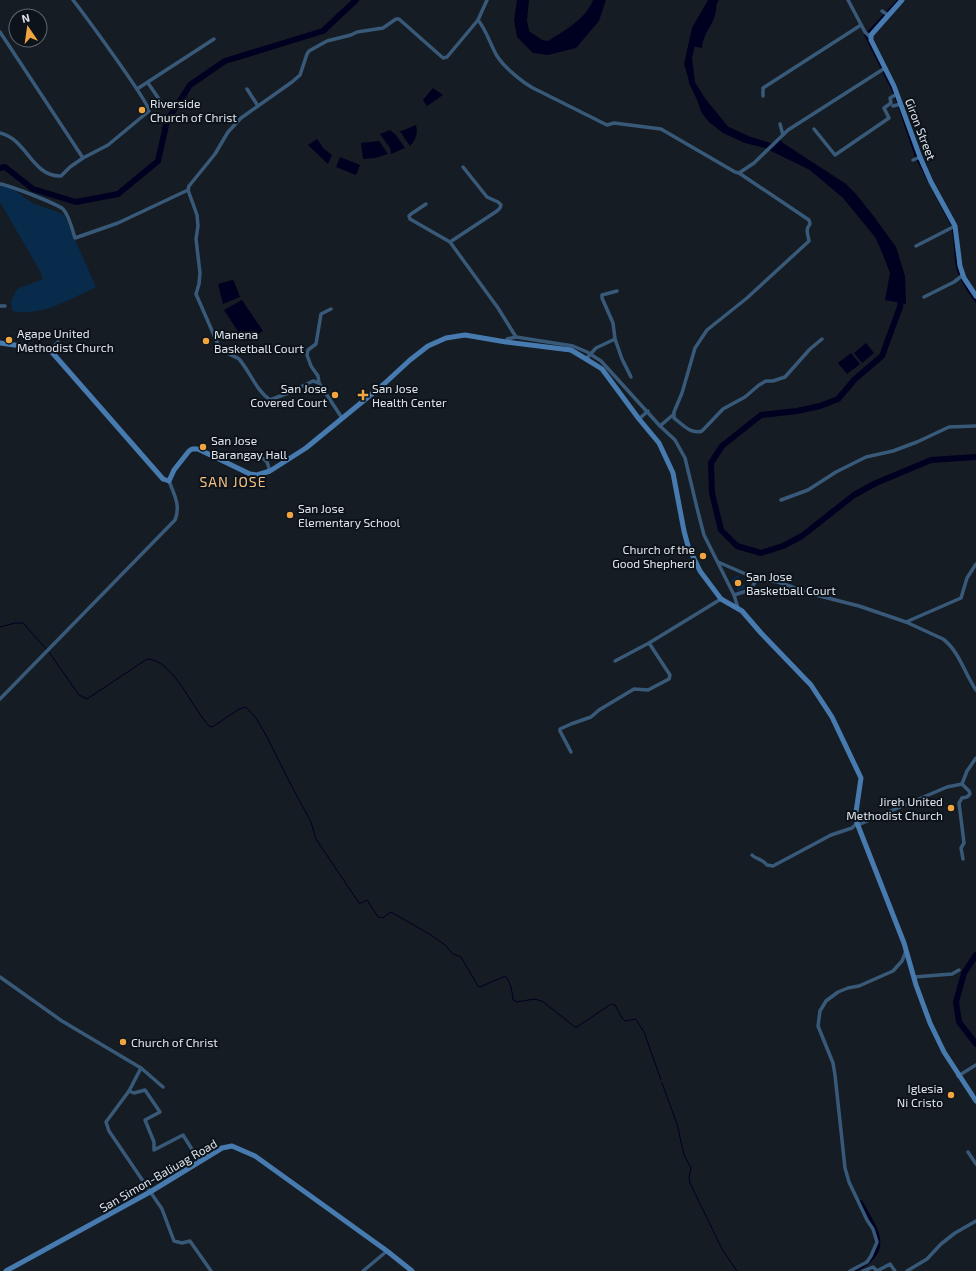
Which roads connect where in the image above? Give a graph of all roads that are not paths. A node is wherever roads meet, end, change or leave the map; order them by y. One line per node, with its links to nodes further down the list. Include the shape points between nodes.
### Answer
1 (73, 0): 12 (street)
2 (487, 0): 5 (street)
3 (848, 0): 6 (street)
4 (902, 0): 8 (street, via 886,13 870,35)
5 (478, 20): 18 (street, via 447,57 443,58 399,19 383,28 327,41 309,51 300,75); 30 (street, via 498,58 521,81 607,125 614,123 661,129)
6 (861, 25): 8 (street); 15 (street, via 763,88)
7 (0, 32): 24 (street)
8 (868, 34): 10 (street, Giron Street)
9 (214, 39): 11 (street)
10 (883, 69): 14 (street, Giron Street); 23 (street)
11 (148, 83): 12 (street); 16 (street)
12 (137, 89): 24 (street, via 149,107 148,113 108,145)
13 (247, 89): 18 (street)
14 (896, 95): 17 (street, Giron Street); 21 (street, via 890,98 891,103 884,108 889,118 835,155)
15 (764, 96)
16 (161, 102)
17 (900, 104): 19 (street); 25 (street, Giron Street)
18 (258, 106): 34 (street, via 228,132)
19 (894, 106)
20 (780, 124): 23 (street)
21 (814, 129)
22 (0, 133): 24 (street, via 11,137 44,173 61,176)
23 (783, 135): 30 (street, via 754,163)
24 (83, 158)
25 (919, 158): 26 (street); 27 (street, Giron Street)
26 (913, 160)
27 (923, 166): 29 (street); 31 (street, Giron Street)
28 (463, 167): 37 (street, via 487,197 501,205)
29 (918, 168)
30 (739, 173): 58 (street, via 809,220 810,224 806,231 809,241 747,298 707,330 695,348)
31 (926, 173): 32 (street); 36 (street, Giron Street)
32 (921, 175)
33 (0, 184): 34 (street, via 14,187 59,206 64,210 75,238 118,223)
34 (188, 190): 56 (street, via 197,215 196,238 200,273 196,294 220,349 238,358 261,393 270,400 313,381)
35 (426, 204): 37 (street, via 411,214 410,219)
36 (952, 224): 38 (street); 39 (street, Giron Street, via 957,262)
37 (450, 242): 46 (street)
38 (916, 246)
39 (962, 276): 41 (street, Giron Street); 42 (street)
40 (616, 291): 48 (street, via 602,296 613,323)
41 (976, 296)
42 (924, 297)
43 (0, 306): 44 (street)
44 (5, 306)
45 (331, 309): 56 (street, via 321,314 316,344 307,352 311,366 318,376)
46 (516, 337): 50 (street, via 507,338); 53 (street, via 574,346)
47 (822, 339): 58 (street, via 785,377 766,381 723,410 702,431 691,431 674,418)
48 (616, 340): 53 (street, via 599,346); 55 (street)
49 (58, 342): 52 (street)
50 (506, 342): 54 (street, via 571,350); 59 (street, via 465,335 446,338 428,346)
51 (0, 343): 52 (street)
52 (50, 350): 65 (street, via 163,479)
53 (590, 354): 54 (street); 57 (street, via 601,361)
54 (586, 358): 60 (street, via 602,369)
55 (631, 377)
56 (318, 383): 59 (street)
57 (648, 411): 60 (street); 61 (street)
58 (674, 414): 61 (street)
59 (342, 418): 64 (street, via 306,448)
60 (639, 419): 71 (street, via 659,443 668,460 688,546 700,571)
61 (660, 426): 67 (street, via 675,440 685,458 704,535)
62 (976, 426): 66 (street, via 949,427 893,451 866,456 808,490)
63 (260, 456): 64 (street, via 267,462)
64 (270, 471): 65 (street, via 257,476 206,452 192,449 174,470)
65 (169, 481): 77 (street, via 178,505 175,520)
66 (781, 500)
67 (718, 562): 69 (street); 70 (street)
68 (976, 564): 73 (street, via 967,578 961,598)
69 (757, 580): 70 (street, via 750,590); 73 (street, via 778,582)
70 (734, 595): 72 (street)
71 (721, 599): 72 (street); 74 (street)
72 (738, 608): 81 (street, via 811,685 832,717 861,778 856,812)
73 (906, 622): 76 (street, via 944,639)
74 (649, 643): 75 (street); 78 (street, via 670,675 669,679 648,690 634,689 598,710 591,717 560,729)
75 (615, 661)
76 (976, 690)
77 (0, 699)
78 (571, 752)
79 (976, 758): 80 (street)
80 (962, 784): 81 (street, via 947,787); 83 (street, via 970,792 969,796 960,799 959,803 964,842 960,848)
81 (857, 824): 82 (street, via 773,866 767,865); 84 (street)
82 (752, 854)
83 (963, 859)
84 (906, 950): 87 (street); 104 (street, via 902,961 893,971 838,992 820,1011 818,1026 833,1062 845,1168 877,1242 867,1262)
85 (959, 970): 87 (street, via 952,974)
86 (0, 977): 89 (street, via 62,1021)
87 (914, 977): 90 (street, via 930,1024)
88 (976, 1065): 90 (street)
89 (141, 1068): 91 (street); 92 (street)
90 (958, 1076): 93 (street)
91 (163, 1087)
92 (129, 1091): 95 (street, via 134,1093 145,1090 160,1112 145,1120 154,1142 154,1150 183,1135); 97 (street, via 106,1122 109,1131)
93 (976, 1101)
94 (968, 1152): 96 (street)
95 (200, 1162): 97 (street, San Simon-Baliuag Road); 99 (street, San Simon-Baliuag Road, via 222,1148 232,1146 255,1156)
96 (976, 1164)
97 (150, 1192): 100 (street, San Simon-Baliuag Road); 101 (street, via 162,1209 174,1241 190,1241)
98 (976, 1221): 107 (street, via 941,1244 927,1260)
99 (387, 1251): 102 (street); 103 (street, San Simon-Baliuag Road)
100 (6, 1271)
101 (211, 1271)
102 (363, 1271)
103 (412, 1271)
104 (850, 1271)
105 (863, 1271): 106 (street, via 873,1267 877,1271 890,1264)
106 (895, 1271)
107 (907, 1271)

